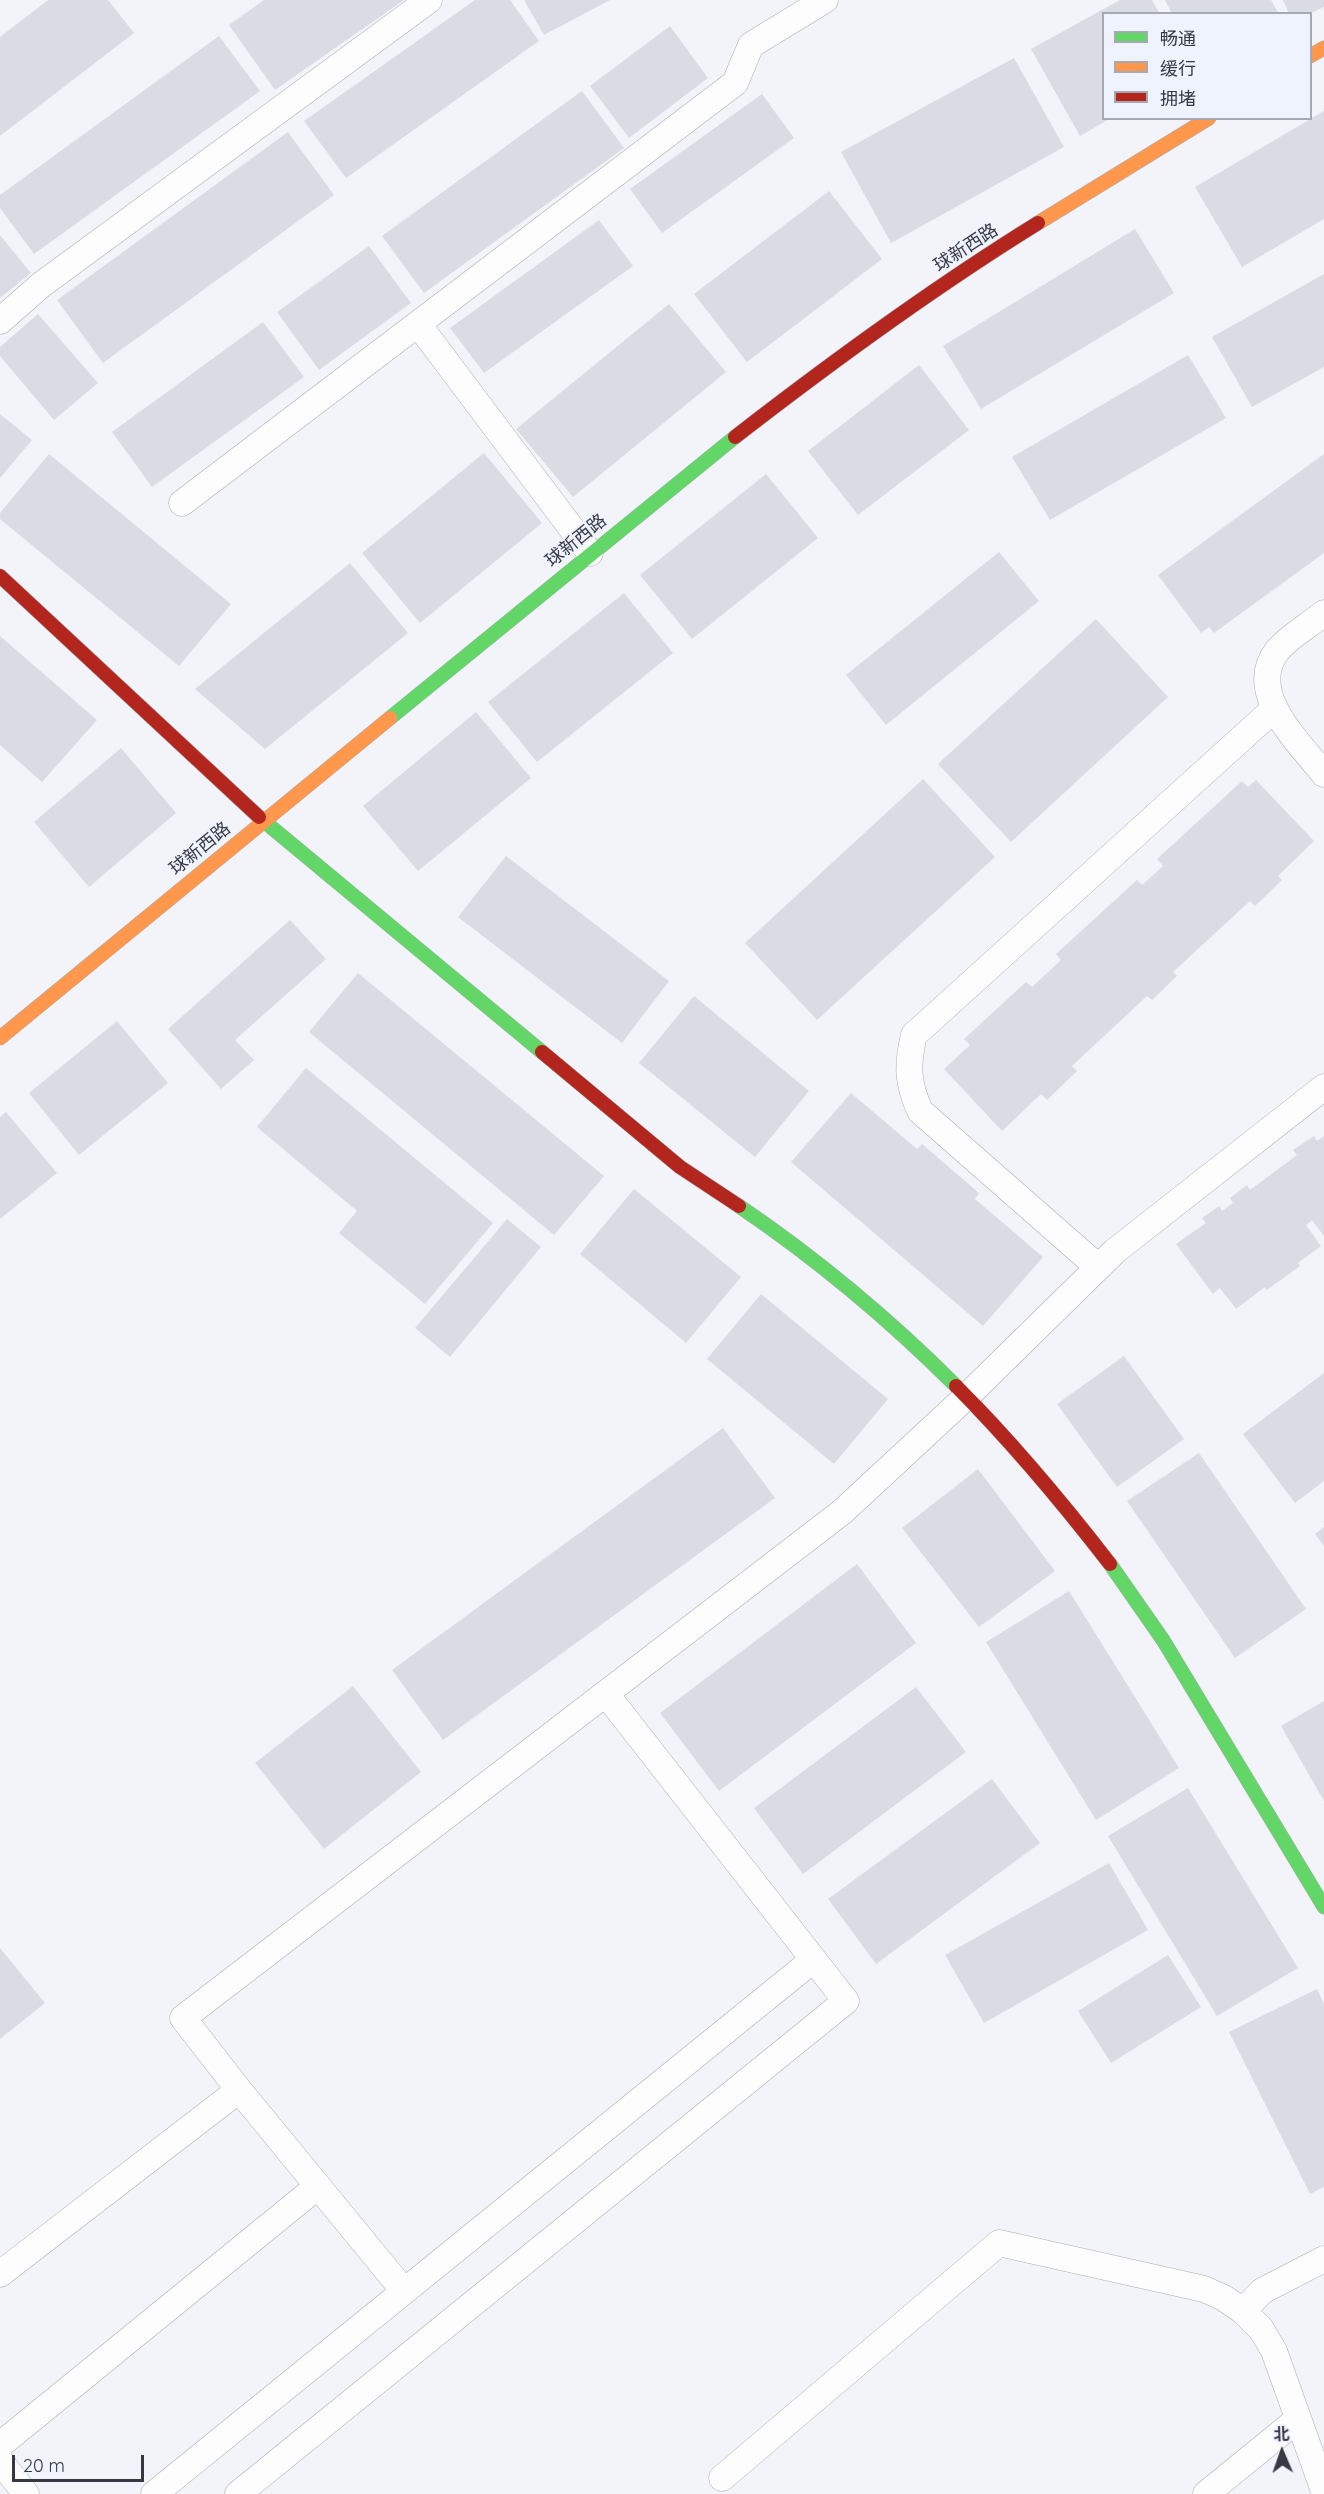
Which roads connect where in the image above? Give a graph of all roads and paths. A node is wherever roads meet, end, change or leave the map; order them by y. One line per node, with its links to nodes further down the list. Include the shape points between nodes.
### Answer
1 (429, 0): 4 (lane, via 40,285)
2 (825, 0): 5 (lane, via 751,45 735,83)
3 (1206, 120): 7 (street, 球新西路, via 965,268 830,363)
4 (0, 321)
5 (418, 324): 6 (lane); 7 (lane)
6 (182, 503)
7 (590, 553): 12 (street, 球新西路)
8 (0, 576): 12 (street)
9 (1324, 613): 10 (lane, via 1274,656 1267,676 1267,693)
10 (1274, 709): 11 (lane); 15 (lane, via 914,1035 908,1060 909,1079 920,1111)
11 (1324, 774)
12 (263, 820): 13 (street, 球新西路); 16 (street, via 680,1167 845,1284)
13 (0, 1038)
14 (1324, 1087): 15 (lane)
15 (1098, 1267): 16 (lane)
16 (966, 1397): 17 (lane, via 842,1512); 18 (street, via 1054,1492 1111,1565 1163,1640)
17 (606, 1694): 19 (lane); 20 (lane, via 183,2018)
18 (1324, 1907)
19 (813, 1960): 24 (lane); 33 (lane, via 846,2001)
20 (239, 2090): 21 (lane); 23 (lane)
21 (318, 2186): 24 (lane); 27 (lane)
22 (1324, 2259): 25 (lane, via 1263,2291)
23 (0, 2274)
24 (404, 2291): 32 (lane)
25 (1243, 2311): 26 (lane, via 1261,2329 1274,2351); 29 (lane, via 1204,2289 999,2243)
26 (1298, 2419): 30 (lane); 34 (lane)
27 (0, 2445)
28 (0, 2461): 31 (lane)
29 (722, 2478)
30 (1324, 2491)
31 (26, 2494)
32 (154, 2494)
33 (238, 2494)
34 (1206, 2494)

